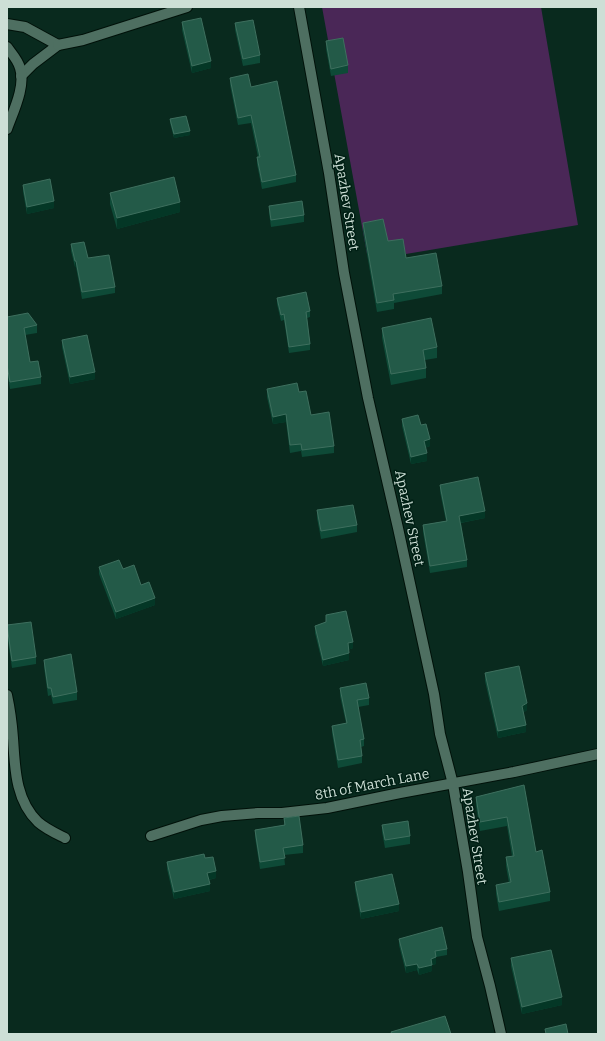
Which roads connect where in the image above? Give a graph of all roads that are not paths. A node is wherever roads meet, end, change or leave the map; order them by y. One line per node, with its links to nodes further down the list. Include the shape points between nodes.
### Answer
1 (187, 7): 4 (street, via 83,40)
2 (299, 7): 10 (street, Apazhev Street, via 368,398)
3 (7, 24): 4 (street, via 25,27)
4 (58, 45): 6 (street)
5 (7, 47): 6 (street, via 15,57)
6 (21, 76): 7 (street, via 16,104)
7 (7, 129)
8 (7, 695): 12 (street, via 15,769 23,799 38,821)
9 (598, 754): 10 (street, 8th of March Lane)
10 (453, 784): 11 (street, 8th of March Lane, via 327,808 222,816); 13 (street, Apazhev Street, via 476,937)
11 (151, 836)
12 (64, 838)
13 (501, 1034)

